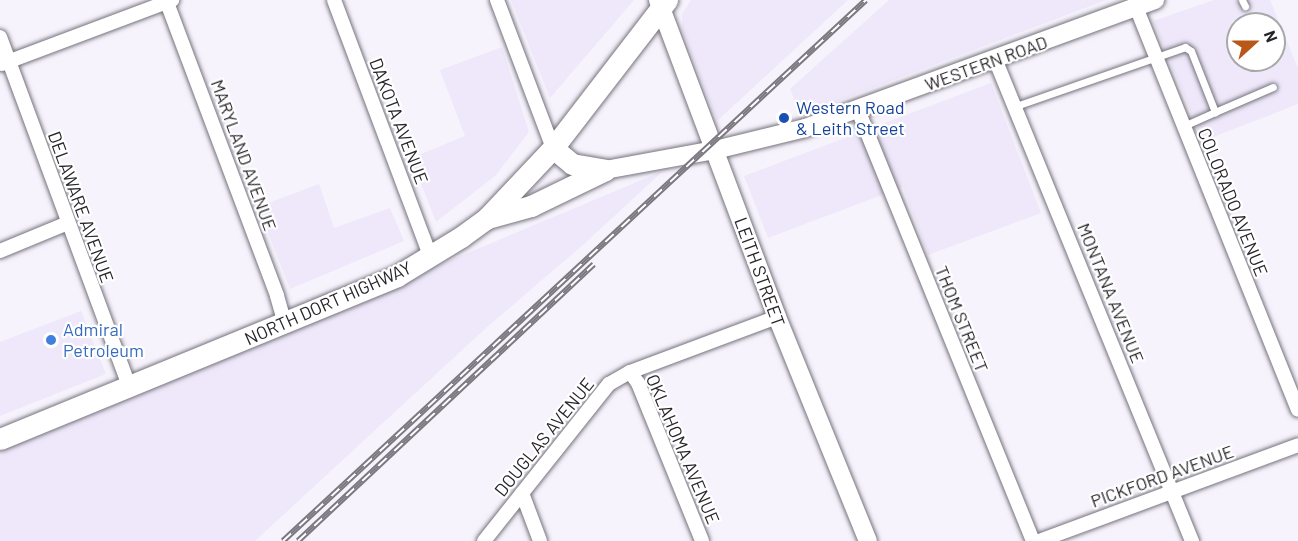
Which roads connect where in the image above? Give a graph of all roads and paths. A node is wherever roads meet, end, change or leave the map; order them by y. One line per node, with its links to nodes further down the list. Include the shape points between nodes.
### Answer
1 (334, 0): 22 (street, DAKOTA AVENUE)
2 (497, 0): 16 (street)
3 (1155, 0): 6 (street, WESTERN ROAD)
4 (168, 1): 10 (street); 24 (street, MARYLAND AVENUE)
5 (662, 2): 16 (main road, NORTH DORT HIGHWAY); 17 (street, LEITH STREET)
6 (1136, 8): 8 (street, COLORADO AVENUE); 9 (street, WESTERN ROAD)
7 (0, 37): 10 (street, DELAWARE AVENUE)
8 (1156, 57): 12 (lane); 14 (lane, via 1187,48); 15 (street, COLORADO AVENUE)
9 (995, 59): 12 (street, MONTANA AVENUE); 13 (street, WESTERN ROAD)
10 (4, 63): 20 (street, DELAWARE AVENUE)
11 (1273, 87): 14 (lane)
12 (1016, 106): 30 (street, MONTANA AVENUE)
13 (858, 110): 17 (street, WESTERN ROAD, via 787,133); 36 (street, THOM STREET)
14 (1215, 112): 15 (lane)
15 (1183, 126): 27 (street, COLORADO AVENUE)
16 (553, 148): 18 (main road, via 572,164); 19 (main road, NORTH DORT HIGHWAY)
17 (715, 150): 18 (street, WESTERN ROAD); 23 (street, LEITH STREET)
18 (605, 170): 19 (main road, via 531,206)
19 (486, 219): 22 (main road, NORTH DORT HIGHWAY)
20 (68, 224): 21 (street); 26 (street, DELAWARE AVENUE)
21 (0, 250)
22 (430, 255): 24 (main road, NORTH DORT HIGHWAY, via 397,276)
23 (777, 317): 25 (street, DOUGLAS AVENUE); 35 (street, LEITH STREET)
24 (285, 324): 26 (main road, NORTH DORT HIGHWAY)
25 (630, 372): 31 (street, DOUGLAS AVENUE, via 609,384); 34 (street, OKLAHOMA AVENUE, via 638,383)
26 (130, 388): 28 (main road, NORTH DORT HIGHWAY)
27 (1298, 410)
28 (0, 439)
29 (1298, 445): 30 (street, PICKFORD AVENUE)
30 (1172, 492): 37 (street, PICKFORD AVENUE); 38 (street, MONTANA AVENUE)
31 (522, 493): 32 (street, DOUGLAS AVENUE); 33 (street)
32 (484, 541)
33 (540, 541)
34 (702, 541)
35 (868, 541)
36 (1033, 541)
37 (1039, 541)
38 (1192, 541)

